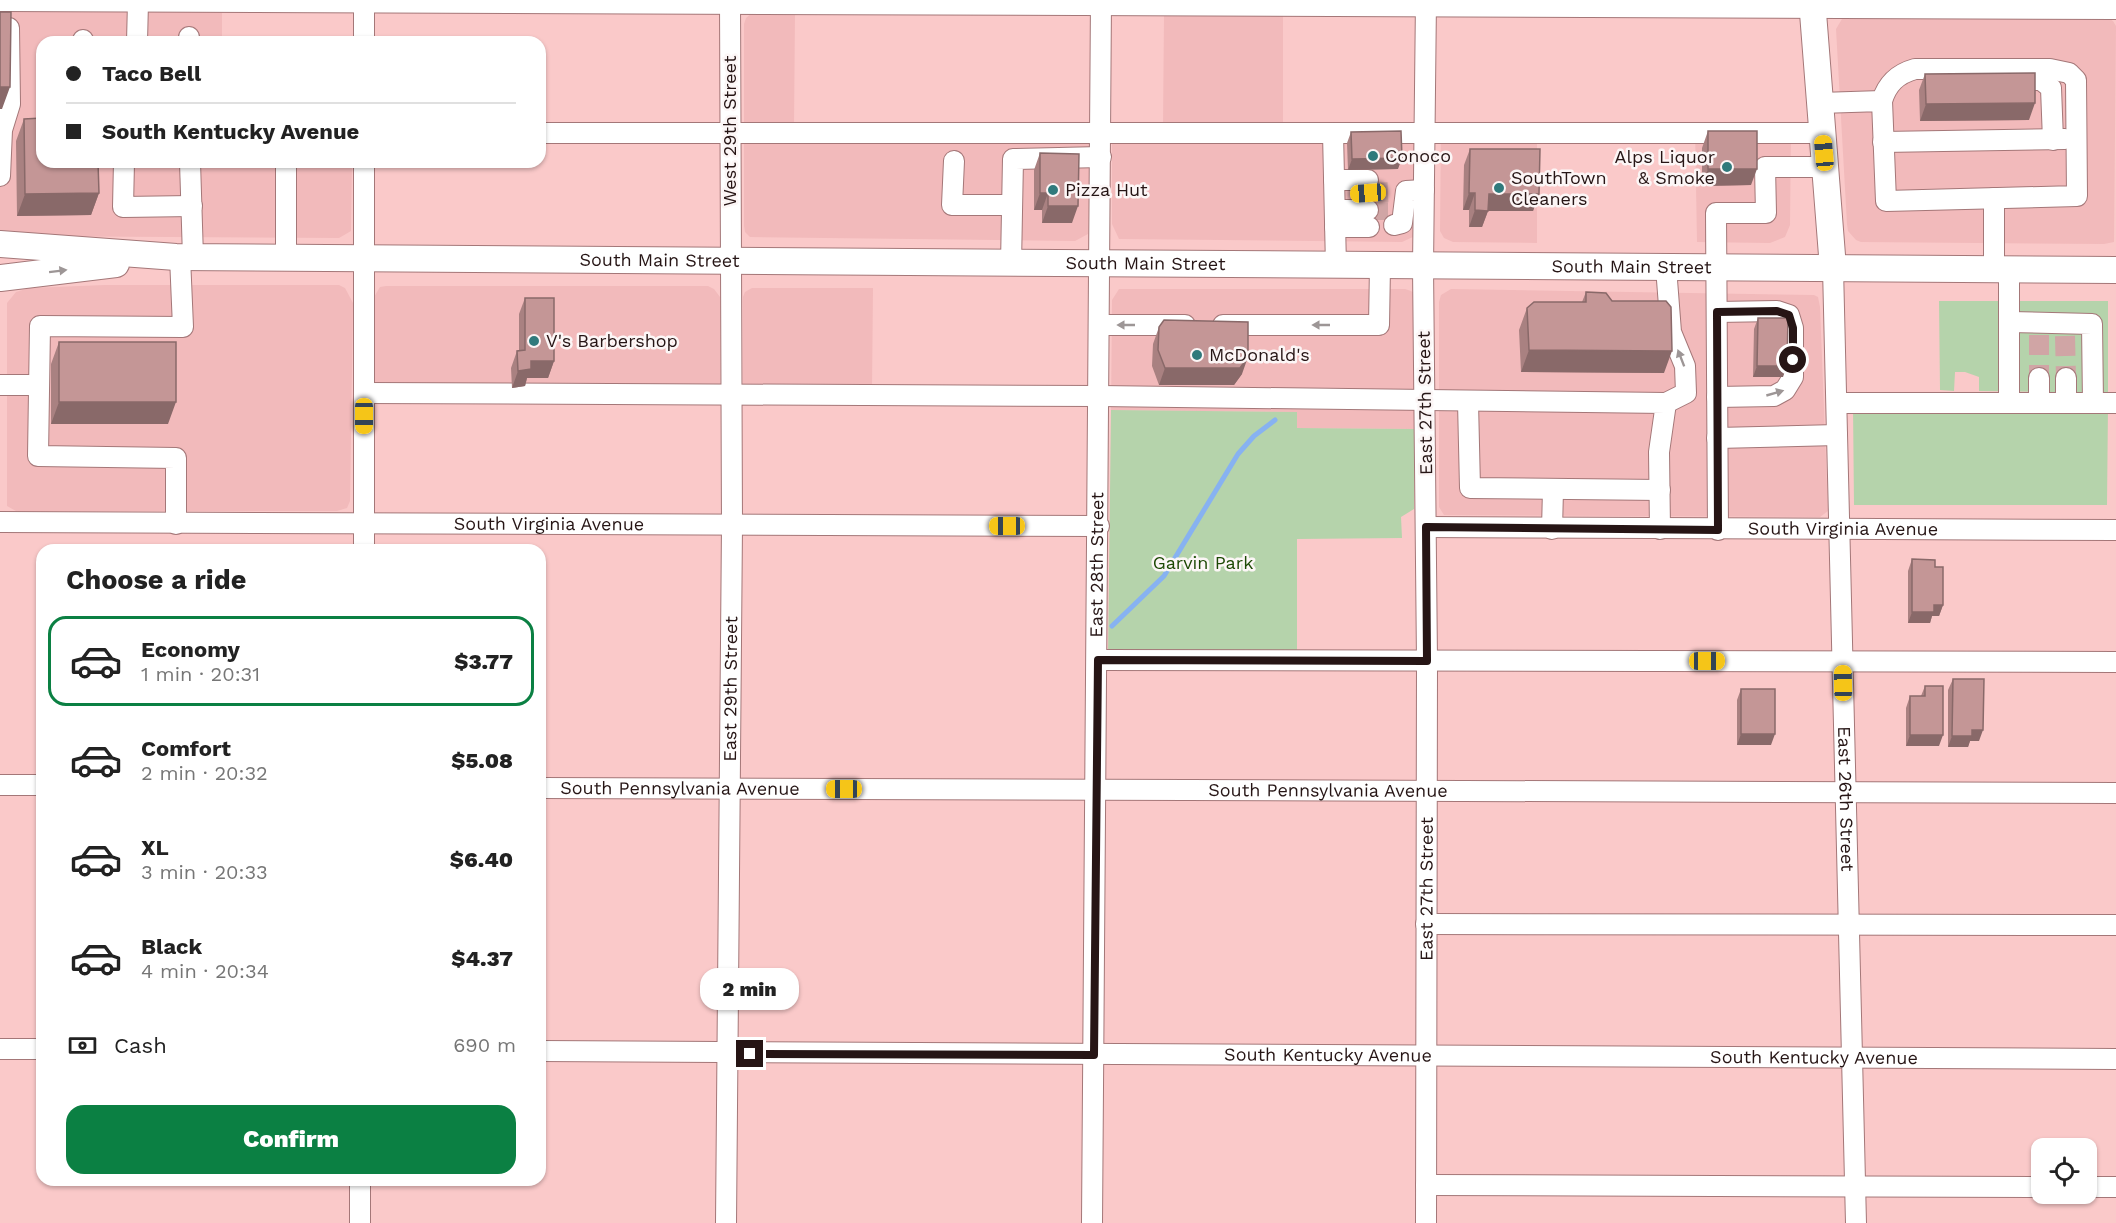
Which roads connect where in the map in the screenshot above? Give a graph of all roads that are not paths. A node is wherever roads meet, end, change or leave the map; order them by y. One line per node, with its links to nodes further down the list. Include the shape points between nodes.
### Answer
1 (0, 1): 2 (street)
2 (138, 2): 3 (street); 10 (street)
3 (364, 2): 4 (street); 11 (street)
4 (730, 2): 5 (street); 18 (street, West 29th Street)
5 (1101, 2): 6 (street); 22 (street, East 28th Street)
6 (1426, 3): 7 (street); 20 (street, East 27th Street)
7 (1812, 4): 8 (street); 14 (main road)
8 (2116, 9)
9 (0, 28): 15 (street, via 9,28 10,104)
10 (138, 36)
11 (364, 36)
12 (1892, 82): 13 (street); 23 (street, via 1915,69 2050,69 2068,73 2076,80); 24 (street, via 2041,80 2051,88)
13 (1882, 101): 14 (street); 25 (street)
14 (1820, 103): 21 (main road)
15 (1, 130): 16 (street); 33 (street)
16 (22, 130)
17 (546, 133): 18 (street)
18 (730, 133): 22 (street); 42 (street, West 29th Street)
19 (1333, 133): 20 (street); 22 (street); 35 (street)
20 (1425, 133): 21 (street); 47 (street, East 27th Street, via 1401,200)
21 (1822, 133): 28 (main road)
22 (1101, 134): 26 (street, East 28th Street)
23 (2077, 139): 24 (street); 34 (street, via 2077,196)
24 (2053, 140): 25 (street)
25 (1883, 142): 34 (street, via 1886,201)
26 (1101, 157): 36 (street, via 1013,159); 44 (street, East 28th Street)
27 (954, 161): 36 (street, via 952,205)
28 (1825, 167): 49 (street, via 1765,167 1766,213 1716,213); 50 (main road)
29 (124, 168): 37 (street, via 123,207)
30 (190, 168): 37 (street)
31 (286, 168): 40 (street)
32 (364, 168): 41 (street)
33 (0, 176)
34 (1994, 198): 51 (street)
35 (1334, 203): 35 (street, via 1368,202); 45 (street)
36 (1012, 205): 43 (street)
37 (192, 206): 39 (street)
38 (0, 244): 39 (main road, South Main Street)
39 (183, 257): 40 (main road, South Main Street); 53 (main road, South Main Street, one-way to 39); 60 (street, via 183,327 40,326)
40 (286, 258): 41 (main road, South Main Street)
41 (364, 259): 42 (main road, South Main Street); 61 (street)
42 (731, 262): 43 (main road, South Main Street); 62 (street, East 29th Street)
43 (1011, 264): 44 (main road, South Main Street)
44 (1101, 265): 45 (main road, South Main Street); 56 (street, East 28th Street)
45 (1336, 266): 46 (main road, South Main Street)
46 (1380, 266): 47 (main road, South Main Street); 56 (street, one-way to 56, via 1379,325)
47 (1423, 267): 48 (main road, South Main Street); 65 (street, East 27th Street)
48 (1666, 267): 49 (main road, South Main Street); 67 (street, one-way to 48, via 1686,393 1685,366 1671,332)
49 (1717, 268): 50 (main road, South Main Street); 54 (street)
50 (1833, 268): 51 (main road, South Main Street); 68 (street, East 26th Street)
51 (2001, 269): 52 (main road, South Main Street); 55 (street)
52 (2116, 270)
53 (0, 278)
54 (1717, 312): 64 (street); 64 (street, one-way to 54, via 1774,396 1785,390 1793,377 1793,328 1789,315 1777,311)
55 (2010, 322): 69 (street); 72 (street, via 2064,330 2092,324)
56 (1100, 325): 63 (street, East 28th Street)
57 (2039, 378): 70 (street)
58 (2066, 378): 71 (street)
59 (0, 385): 60 (street)
60 (39, 385): 79 (street, via 38,456 176,458)
61 (364, 393): 62 (street); 80 (street)
62 (731, 394): 63 (street); 81 (street, East 29th Street)
63 (1100, 396): 65 (street); 82 (street, East 28th Street)
64 (1717, 397): 75 (street)
65 (1425, 401): 66 (street); 83 (street, East 27th Street)
66 (1468, 402): 67 (street); 76 (street, via 1470,488)
67 (1666, 403): 77 (street, via 1659,452)
68 (1837, 403): 69 (street); 74 (street, East 26th Street)
69 (2009, 403): 70 (street)
70 (2039, 403): 71 (street)
71 (2066, 403): 72 (street)
72 (2093, 403): 73 (street)
73 (2116, 403)
74 (1837, 435): 75 (street); 88 (street, East 26th Street)
75 (1718, 438): 86 (street)
76 (1553, 490): 77 (street); 84 (street)
77 (1660, 490): 85 (street)
78 (0, 522): 79 (street, South Virginia Avenue)
79 (176, 524): 80 (street, South Virginia Avenue)
80 (364, 525): 81 (street, South Virginia Avenue); 89 (street)
81 (732, 525): 82 (street, South Virginia Avenue); 97 (street, East 29th Street)
82 (1099, 526): 90 (street, East 28th Street)
83 (1426, 527): 84 (street, South Virginia Avenue); 91 (street, East 27th Street)
84 (1552, 529): 85 (street, South Virginia Avenue)
85 (1660, 529): 86 (street, South Virginia Avenue)
86 (1718, 530): 88 (street, South Virginia Avenue)
87 (2116, 530): 88 (street, South Virginia Avenue)
88 (1840, 531): 92 (street, East 26th Street)
89 (364, 544)
90 (1098, 660): 91 (street); 98 (street, East 28th Street)
91 (1427, 661): 92 (street); 99 (street, East 27th Street)
92 (1842, 662): 93 (street); 100 (street, East 26th Street)
93 (2116, 662)
94 (0, 784): 95 (street)
95 (36, 785)
96 (546, 788): 97 (street, South Pennsylvania Avenue)
97 (729, 789): 98 (street, South Pennsylvania Avenue); 108 (street, East 29th Street)
98 (1096, 790): 99 (street, South Pennsylvania Avenue); 109 (street, East 28th Street)
99 (1428, 791): 100 (street, South Pennsylvania Avenue); 102 (street, East 27th Street)
100 (1845, 792): 101 (street, South Pennsylvania Avenue); 103 (street, East 26th Street)
101 (2116, 794)
102 (1426, 924): 103 (street); 110 (street, East 27th Street)
103 (1849, 925): 104 (street); 111 (street, East 26th Street)
104 (2116, 926)
105 (0, 1049): 106 (street)
106 (36, 1049)
107 (546, 1052): 108 (street, South Kentucky Avenue)
108 (728, 1054): 109 (street, South Kentucky Avenue); 120 (street, East 29th Street)
109 (1094, 1055): 110 (street, South Kentucky Avenue); 121 (street, East 28th Street)
110 (1426, 1056): 111 (street, South Kentucky Avenue); 113 (street, East 27th Street)
111 (1854, 1058): 112 (street, South Kentucky Avenue); 115 (street, East 26th Street)
112 (2116, 1059)
113 (1426, 1185): 115 (street); 122 (street, East 27th Street)
114 (360, 1186): 119 (street)
115 (1856, 1186): 116 (street); 123 (street, East 26th Street)
116 (2031, 1187)
117 (2097, 1187): 118 (street)
118 (2116, 1187)
119 (360, 1223)
120 (726, 1223)
121 (1092, 1223)
122 (1426, 1223)
123 (1856, 1223)

